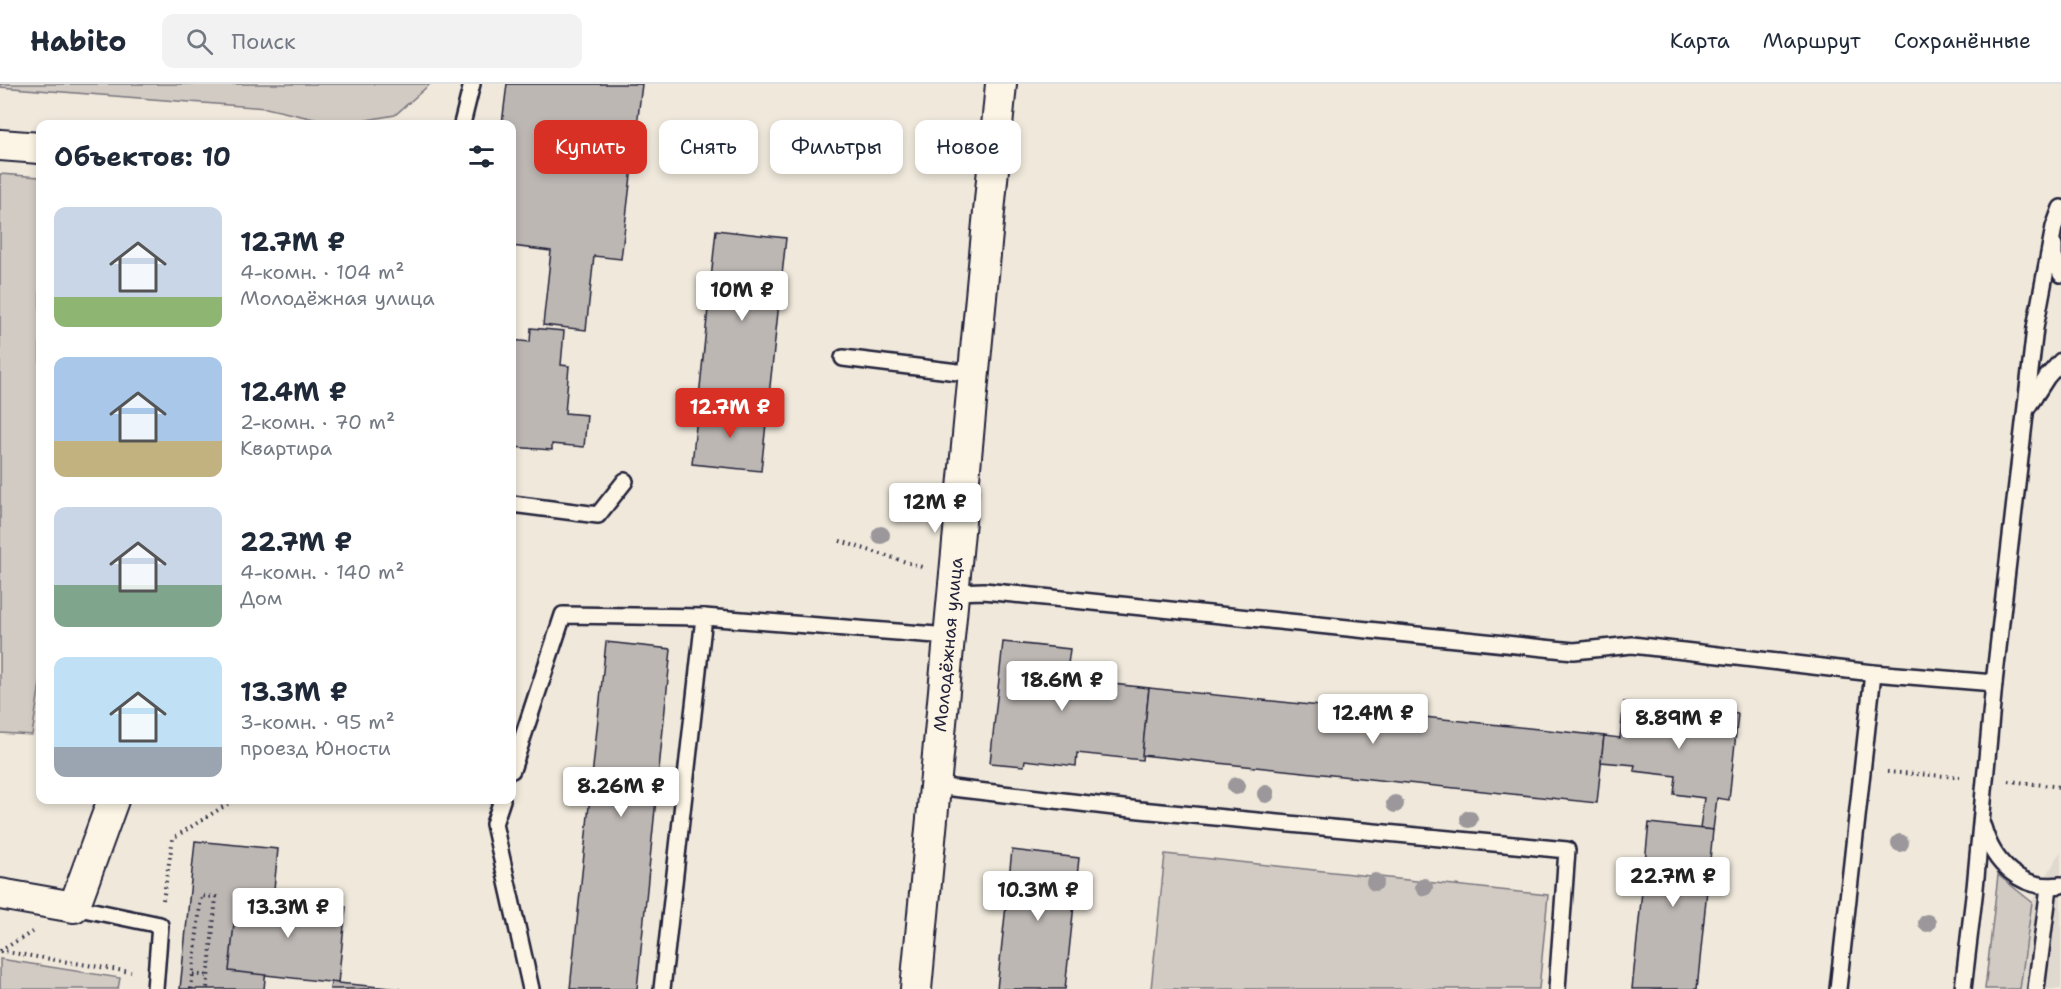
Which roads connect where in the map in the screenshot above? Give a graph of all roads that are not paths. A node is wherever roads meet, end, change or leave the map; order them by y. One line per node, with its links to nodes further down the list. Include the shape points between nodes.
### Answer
1 (472, 84): 3 (lane)
2 (1001, 84): 11 (street, Молодёжная улица)
3 (463, 120)
4 (0, 145): 5 (street)
5 (36, 148)
6 (2061, 208): 7 (lane)
7 (2054, 227): 8 (lane, via 2054,256); 12 (lane)
8 (2061, 274)
9 (843, 358): 11 (lane)
10 (2061, 361): 12 (lane)
11 (974, 374): 15 (street, Молодёжная улица)
12 (2024, 413): 19 (lane)
13 (625, 481): 14 (lane, via 598,515)
14 (516, 505)
15 (954, 584): 17 (street, Молодёжная улица); 18 (lane, via 984,591 1574,651 1632,645)
16 (704, 617): 17 (lane); 20 (lane, via 563,615); 30 (lane)
17 (950, 636): 21 (street, Молодёжная улица)
18 (1873, 673): 19 (lane); 33 (lane)
19 (1994, 683): 24 (lane)
20 (516, 758)
21 (935, 786): 31 (street, Молодёжная улица); 32 (lane, via 1152,811 1567,850)
22 (112, 804): 27 (street)
23 (501, 804): 29 (lane, via 494,824)
24 (1981, 822): 25 (lane, via 1987,843 2005,867 2032,884); 34 (lane)
25 (2055, 886): 35 (lane)
26 (0, 894): 27 (street)
27 (74, 907): 28 (lane, via 160,925)
28 (155, 983)
29 (531, 989)
30 (662, 989)
31 (916, 989)
32 (1557, 989)
33 (1838, 989)
34 (1963, 989)
35 (2036, 989)

